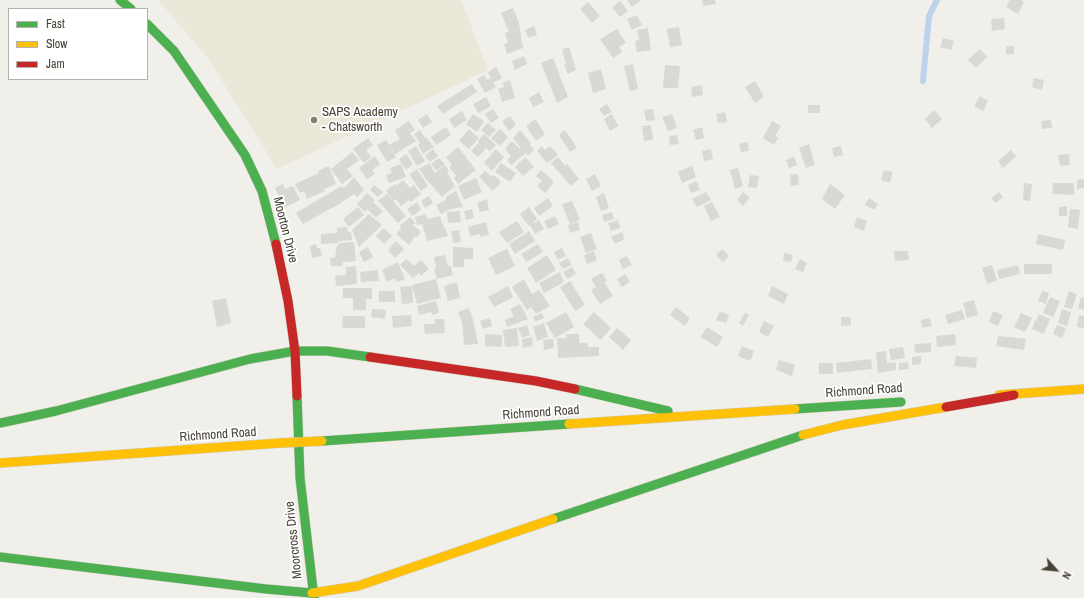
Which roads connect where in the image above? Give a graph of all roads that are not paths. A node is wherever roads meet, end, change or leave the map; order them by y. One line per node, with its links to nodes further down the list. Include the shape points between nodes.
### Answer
1 (120, 0): 2 (main road)
2 (130, 8)
3 (148, 25): 4 (main road, Moorton Drive, via 174,52 198,85 245,155 262,191 288,301)
4 (295, 351): 9 (main road, via 327,351 536,381 604,394); 10 (main road, via 250,359 56,411); 12 (main road, Moorton Drive)
5 (1084, 389): 6 (main road)
6 (1014, 394): 7 (main road); 14 (main road, via 842,425 795,437 358,586)
7 (934, 400)
8 (911, 401): 9 (main road, Richmond Road)
9 (687, 416): 11 (main road, Richmond Road, bridge)
10 (0, 423)
11 (0, 463)
12 (300, 478): 14 (main road, Moorcross Drive)
13 (0, 557): 14 (main road)
14 (314, 596)

